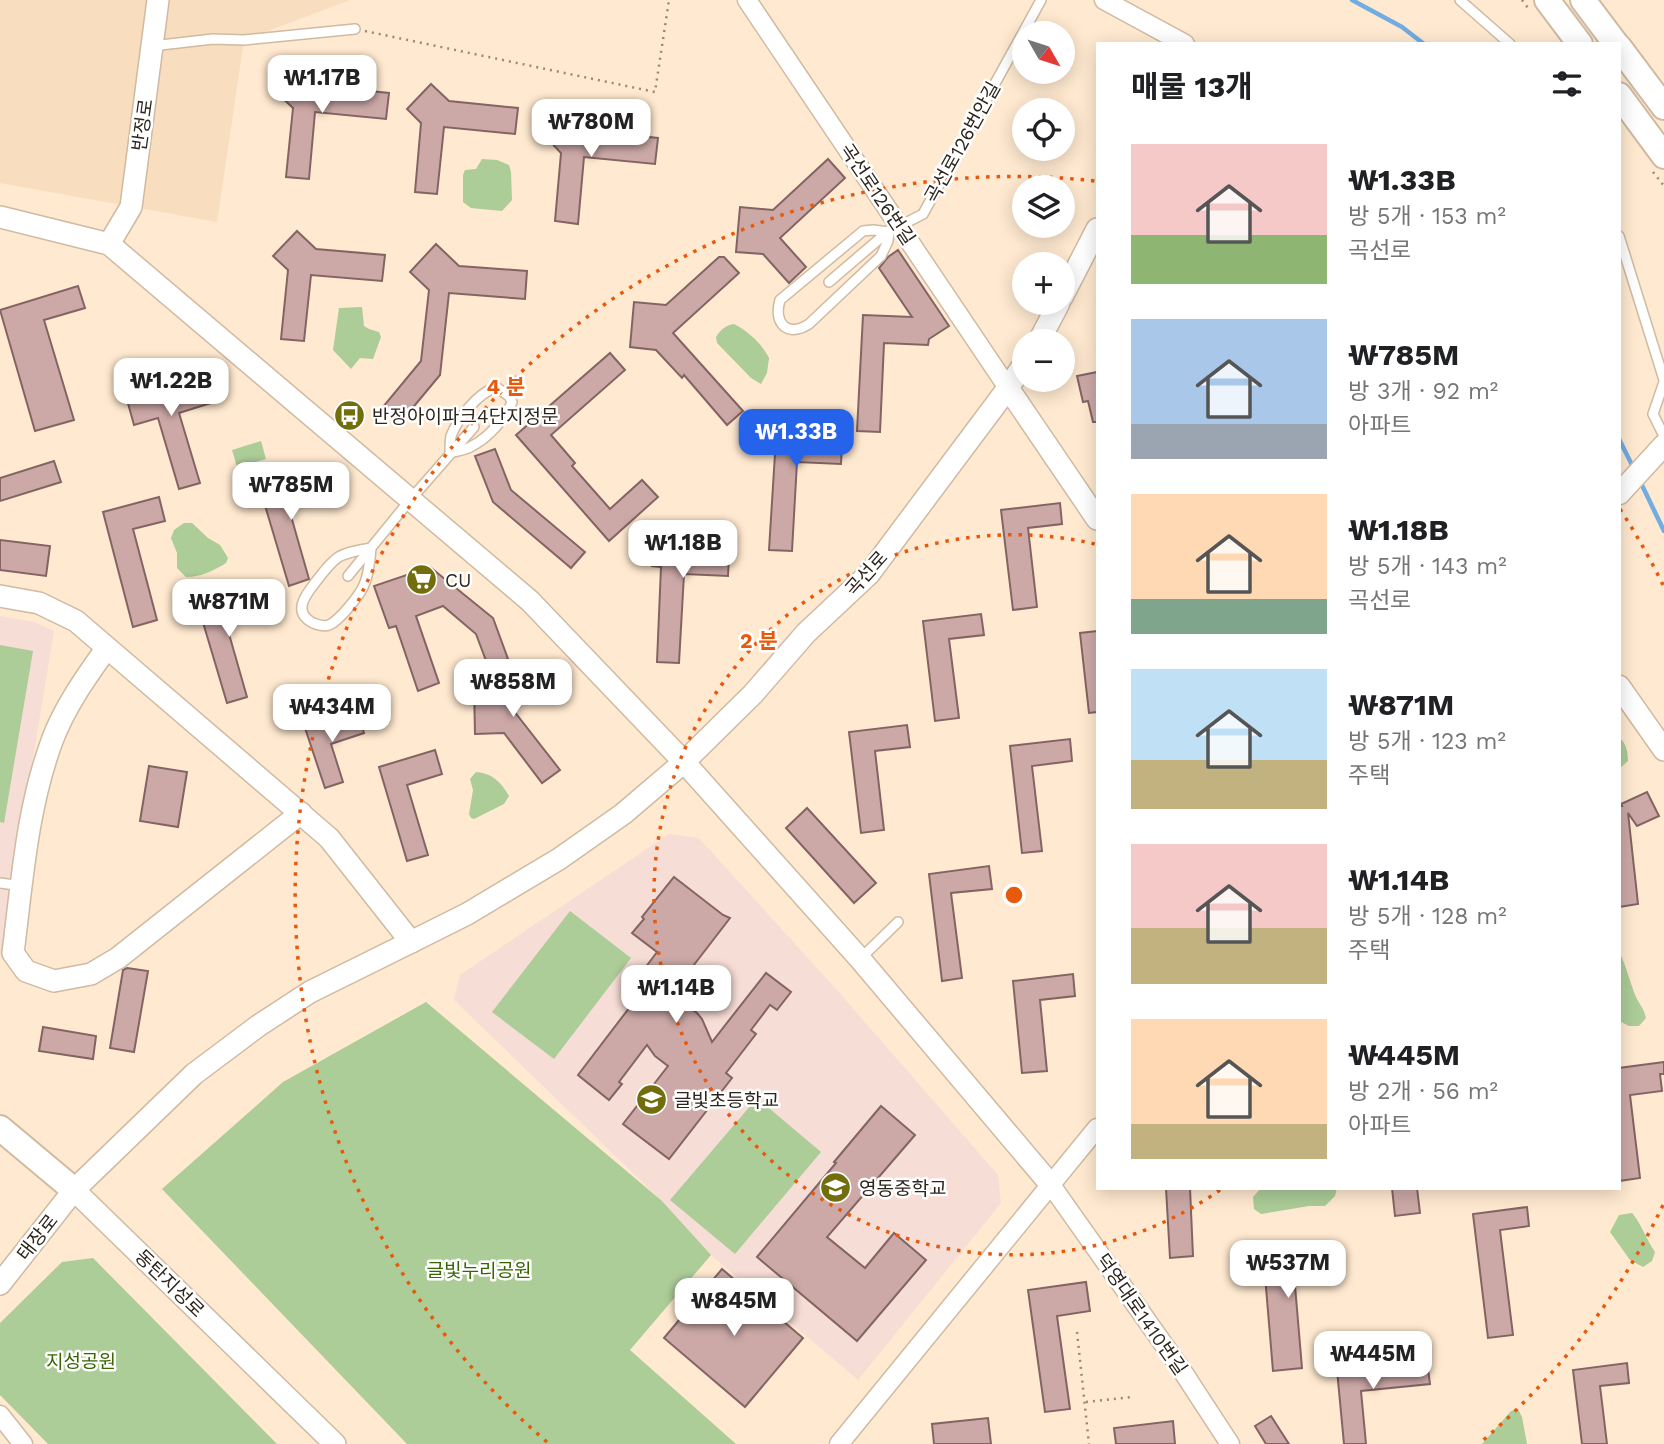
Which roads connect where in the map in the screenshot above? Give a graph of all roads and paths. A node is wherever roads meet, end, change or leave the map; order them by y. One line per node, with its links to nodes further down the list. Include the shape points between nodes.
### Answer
1 (158, 0): 14 (street, 반정로)
2 (669, 0): 9 (path, via 654,92)
3 (747, 0): 20 (street, 곡선로126번길)
4 (1041, 0): 20 (lane, 곡선로126번안길, via 923,214)
5 (1104, 0): 10 (street)
6 (1460, 0): 11 (lane)
7 (1547, 0): 12 (main road)
8 (1583, 0): 13 (main road)
9 (355, 29): 14 (lane)
10 (1181, 42)
11 (1508, 42)
12 (1578, 42)
13 (1616, 42)
14 (152, 46): 23 (street, 반정로, via 131,207)
15 (1621, 49): 17 (main road)
16 (1621, 98): 18 (main road)
17 (1664, 107)
18 (1664, 156)
19 (0, 216): 23 (street)
20 (895, 227): 20 (lane, via 881,256 808,324 794,330 782,325 780,300 863,231); 25 (lane, 곡선로126번안길); 28 (street, 곡선로126번길)
21 (1096, 231): 24 (street)
22 (1621, 242): 26 (lane)
23 (109, 244): 34 (street)
24 (1075, 272)
25 (829, 282)
26 (1664, 381): 30 (lane, via 1653,414)
27 (1012, 382): 28 (street, 곡선로)
28 (1008, 388): 35 (street); 42 (street, 곡선로, via 869,574)
29 (474, 426): 32 (lane)
30 (1664, 436)
31 (1664, 444): 33 (street)
32 (450, 453): 32 (lane, via 472,447 488,433 509,411 509,396 496,387 471,405 451,437); 34 (lane)
33 (1621, 492)
34 (410, 500): 36 (lane); 42 (street, via 530,601)
35 (1096, 518)
36 (371, 548): 36 (lane, via 363,587 337,619 320,626 311,622 303,614 302,604 330,564 341,554); 37 (lane)
37 (348, 576)
38 (0, 596): 39 (street, via 39,603 76,621)
39 (106, 649): 43 (street); 45 (street, via 52,739 36,791)
40 (1621, 689): 41 (street)
41 (1664, 750)
42 (684, 762): 47 (street, 곡선로, via 623,814 559,859); 48 (street)
43 (301, 813): 45 (street, via 118,958 91,974 54,981 26,971 13,953); 47 (street, via 329,838)
44 (0, 883): 45 (lane)
45 (22, 886)
46 (898, 922): 48 (lane)
47 (411, 942): 52 (street, 태장로, via 310,992 258,1026 194,1074)
48 (860, 959): 51 (street)
49 (0, 1128): 52 (main road, 동탄지성로)
50 (1096, 1129): 51 (street)
51 (1051, 1185): 60 (street); 62 (street, 덕영대로1410번길)
52 (74, 1190): 53 (street, 태장로); 59 (street, 동탄지성로)
53 (0, 1284)
54 (1077, 1332): 56 (path)
55 (1132, 1397): 56 (path)
56 (1085, 1402): 61 (path)
57 (0, 1415): 58 (street)
58 (23, 1444)
59 (335, 1444)
60 (839, 1444)
61 (1089, 1444)
62 (1230, 1444)

